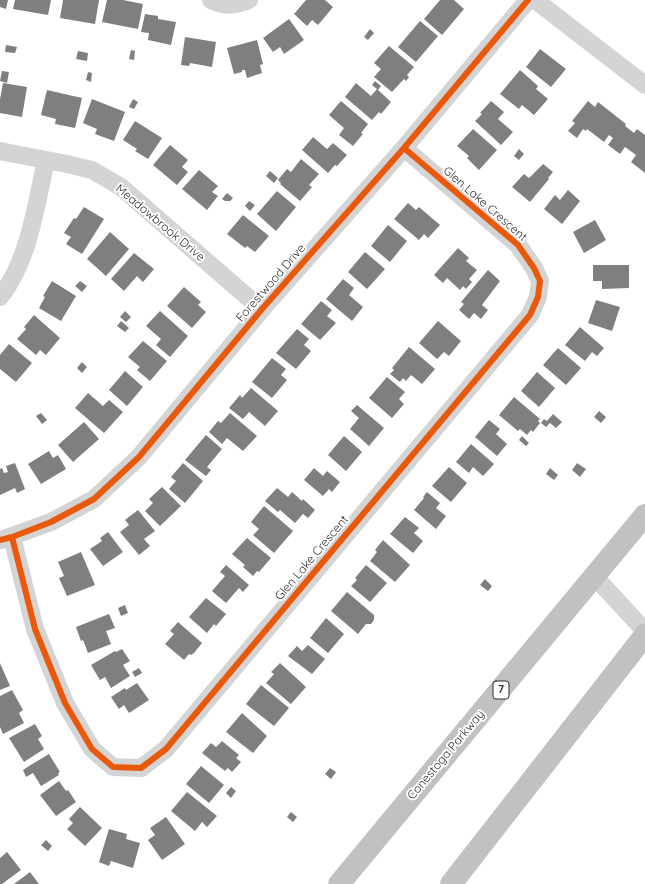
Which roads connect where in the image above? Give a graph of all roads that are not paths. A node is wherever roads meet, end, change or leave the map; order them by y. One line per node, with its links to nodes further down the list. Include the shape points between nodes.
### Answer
1 (211, 0): 2 (street, via 220,4 236,5)
2 (249, 0)
3 (528, 0): 6 (street, Forestwood Drive)
4 (535, 0): 5 (street)
5 (645, 85)
6 (404, 148): 10 (street, Forestwood Drive); 12 (street, Glen Lake Crescent, via 518,245 540,281 538,297 530,316 166,749 141,768 113,767 92,749 65,703 35,630)
7 (0, 151): 8 (street, Meadowbrook Drive)
8 (46, 160): 9 (street, via 23,256); 10 (street, Meadowbrook Drive, via 92,170 120,187)
9 (0, 297)
10 (262, 309): 12 (street, Forestwood Drive, via 140,457 94,500 51,522)
11 (645, 515): 13 (highway, Conestoga Parkway / 7)
12 (6, 539)
13 (595, 577): 14 (street); 16 (highway, Conestoga Parkway / 7)
14 (645, 632)
15 (645, 635): 17 (highway)
16 (339, 884)
17 (451, 884)

